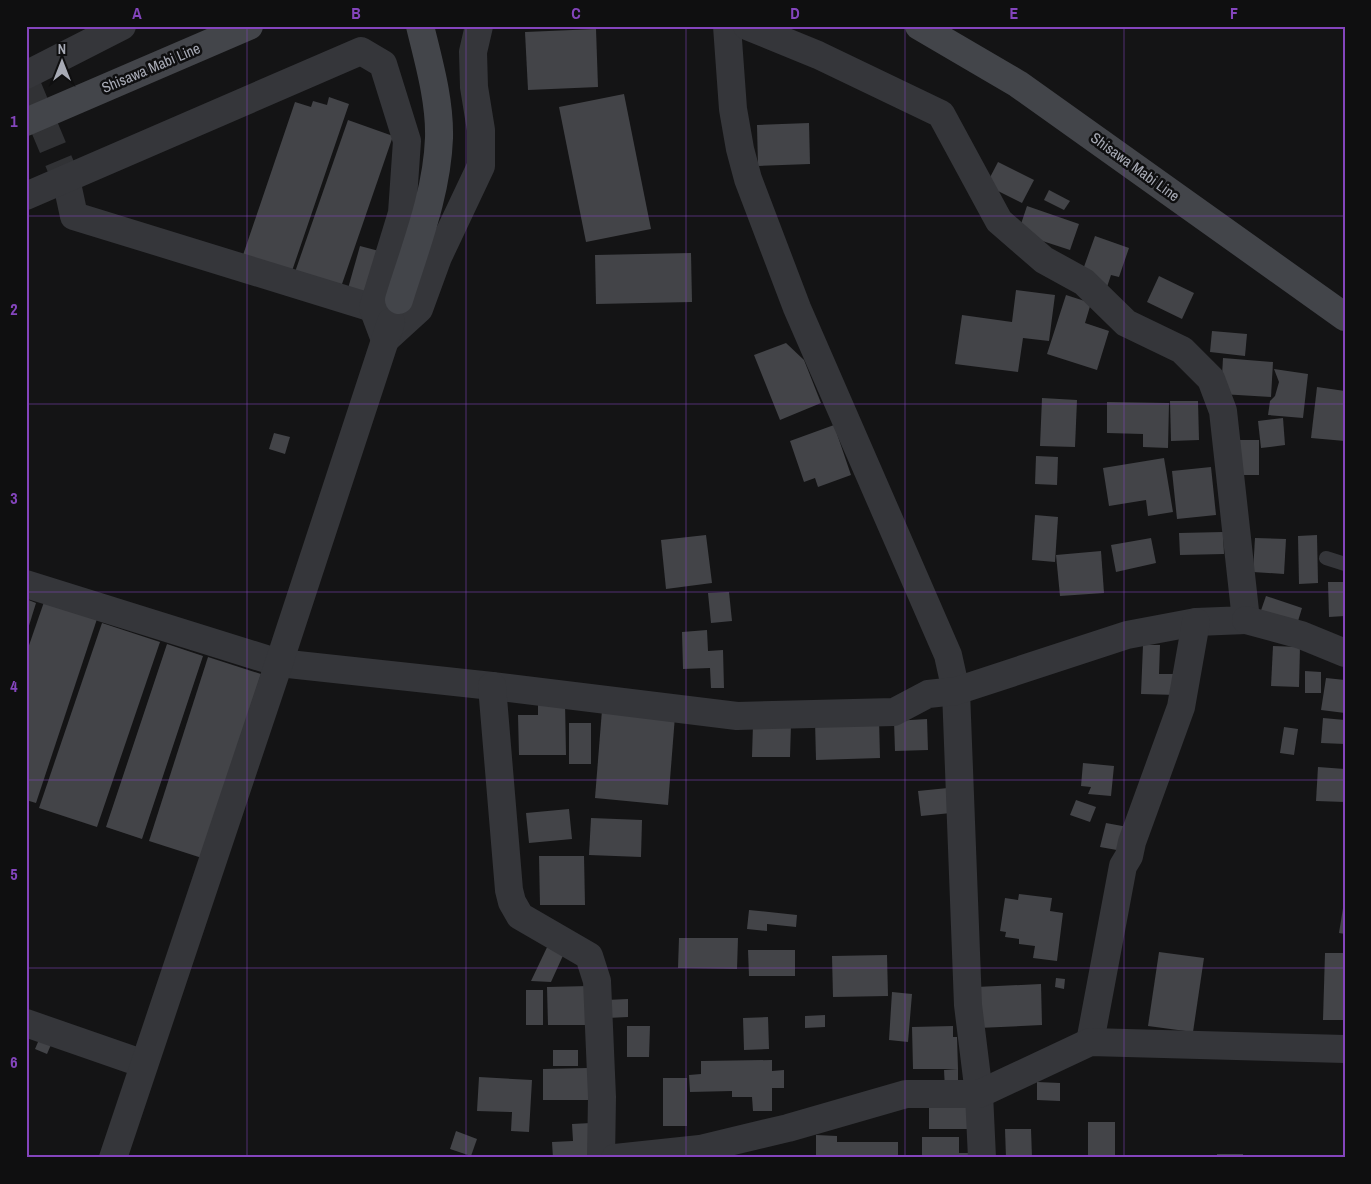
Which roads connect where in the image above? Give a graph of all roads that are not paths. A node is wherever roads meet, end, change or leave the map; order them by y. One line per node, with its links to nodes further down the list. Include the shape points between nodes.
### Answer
1 (122, 26): 10 (street)
2 (249, 26): 11 (main road, Shisawa Mabi Line)
3 (420, 26): 14 (main road, via 435,89 439,138 433,186)
4 (479, 26): 17 (street, via 473,52 474,87 481,130 481,166 438,257 419,309)
5 (727, 26): 26 (street, via 733,108 748,179 797,308 948,655)
6 (748, 26): 21 (street, via 818,55 941,114 999,221 1044,260 1084,282 1126,323 1182,350 1210,379 1223,411)
7 (919, 26): 9 (main road, Shisawa Mabi Line)
8 (931, 26): 9 (street)
9 (981, 62): 16 (main road, Shisawa Mabi Line, via 1018,84)
10 (26, 75)
11 (26, 122)
12 (66, 179): 13 (street); 15 (street, via 74,216); 15 (street, via 361,50 384,64 407,141 402,213)
13 (26, 196)
14 (399, 300): 17 (street)
15 (372, 308): 17 (street)
16 (1345, 318)
17 (385, 340): 24 (street)
18 (1326, 558): 19 (lane)
19 (1345, 564)
20 (26, 584): 24 (street)
21 (1246, 620): 22 (street); 23 (street, via 1301,635)
22 (1196, 622): 26 (street, via 1127,635); 28 (street, via 1181,707 1132,842 1130,856 1123,866)
23 (1345, 653)
24 (279, 664): 25 (street); 30 (street)
25 (492, 686): 26 (street, via 737,716 894,712 928,694); 33 (street, via 512,902 520,916 589,956 597,981)
26 (956, 691): 31 (street, via 968,1005)
27 (26, 1023): 30 (street)
28 (1090, 1042): 29 (street); 31 (street)
29 (1345, 1049)
30 (144, 1064): 32 (street)
31 (979, 1094): 34 (street, via 906,1094 700,1149); 35 (street)
32 (112, 1158)
33 (601, 1158)
34 (615, 1158)
35 (982, 1158)

